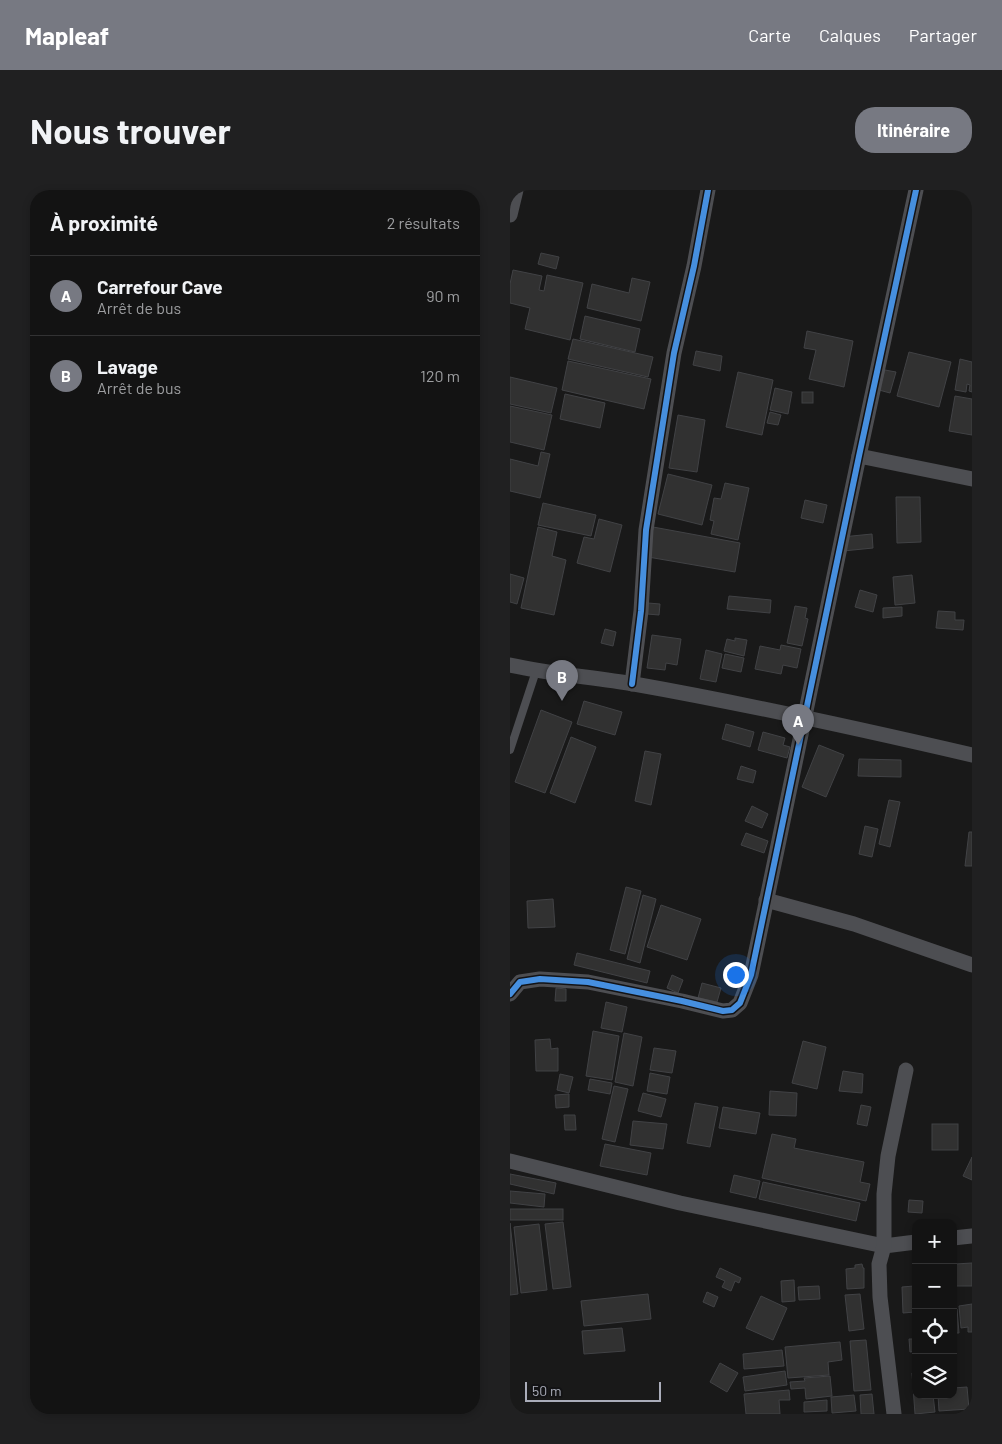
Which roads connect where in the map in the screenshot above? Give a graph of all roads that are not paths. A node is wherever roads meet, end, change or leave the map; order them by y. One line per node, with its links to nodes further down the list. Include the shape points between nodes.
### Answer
1 (516, 190): 4 (street)
2 (708, 190): 9 (street, via 674,353 646,530)
3 (916, 190): 5 (street)
4 (510, 216)
5 (859, 456): 6 (street); 10 (street)
6 (972, 478)
7 (510, 665): 8 (street)
8 (536, 671): 9 (street); 11 (lane)
9 (632, 684): 10 (street)
10 (805, 717): 12 (street); 13 (street)
11 (510, 750)
12 (972, 755)
13 (766, 900): 14 (street, via 854,924); 15 (street, via 751,975 740,1003 732,1010 722,1011 588,982 540,979 520,982)
14 (972, 965)
15 (510, 994)
16 (906, 1070): 21 (street, via 888,1156)
17 (510, 1161): 21 (street, via 680,1203)
18 (972, 1236): 19 (street)
19 (957, 1238)
20 (912, 1242): 21 (street)
21 (884, 1246): 22 (street, via 879,1264 880,1297)
22 (894, 1414)

